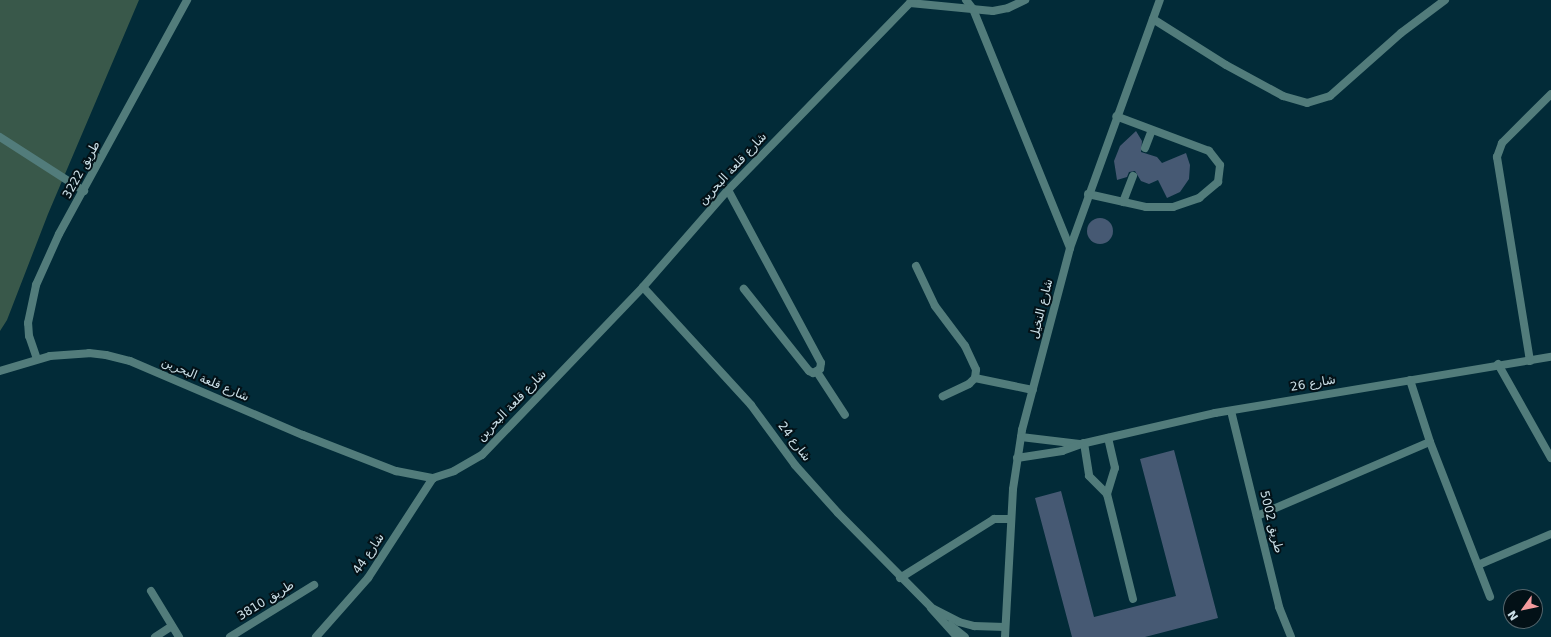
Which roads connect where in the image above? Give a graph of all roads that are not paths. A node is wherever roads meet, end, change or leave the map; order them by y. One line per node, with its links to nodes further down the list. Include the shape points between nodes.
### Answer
1 (187, 0): 16 (street, طريق 3222)
2 (966, 0): 7 (street)
3 (1025, 0): 7 (street, via 1008,8)
4 (1160, 0): 8 (street, شارع النخيل)
5 (1445, 0): 8 (street, via 1400,33 1330,96 1307,103 1283,96 1226,65)
6 (911, 1): 7 (street); 15 (street, شارع قلعة البحرين)
7 (973, 9): 19 (street)
8 (1152, 19): 10 (street, شارع النخيل)
9 (1551, 94): 25 (street, via 1502,142 1497,157)
10 (1116, 116): 11 (street); 17 (street, شارع النخيل)
11 (1152, 130): 13 (street); 18 (street, via 1214,155 1220,165 1218,182 1199,198 1173,208 1146,207)
12 (0, 137): 16 (street)
13 (1145, 148)
14 (1134, 176): 18 (street)
15 (728, 190): 21 (street, شارع قلعة البحرين); 28 (street, via 821,363)
16 (84, 191): 24 (street, طريق 3222, via 59,234 32,297 29,336)
17 (1088, 194): 18 (street); 19 (street, شارع النخيل)
18 (1123, 202)
19 (1070, 248): 31 (street, شارع النخيل)
20 (916, 266): 29 (street, via 935,306 971,356 976,370)
21 (643, 287): 41 (street, شارع قلعة البحرين, via 482,455 454,471); 47 (street, شارع 24, via 751,404 796,465)
22 (744, 289): 28 (street, via 808,371)
23 (1551, 357): 25 (street, شارع 26)
24 (37, 359): 27 (street, شارع قلعة البحرين); 41 (street, شارع قلعة البحرين, via 89,352 130,361 366,461 418,477)
25 (1530, 361): 26 (street, شارع 26)
26 (1498, 364): 30 (street, شارع 26); 40 (street)
27 (0, 371)
28 (817, 372): 34 (street)
29 (975, 378): 31 (street); 32 (street, via 966,386)
30 (1410, 380): 33 (street, شارع 26); 37 (street)
31 (1033, 390): 35 (street, شارع النخيل)
32 (943, 396)
33 (1231, 410): 36 (street, شارع 26); 43 (street, طريق 5002)
34 (845, 415)
35 (1021, 437): 38 (street, شارع 26); 39 (street, شارع النخيل)
36 (1108, 438): 38 (street, شارع 26); 42 (street, via 1114,468)
37 (1430, 442): 43 (street); 46 (street)
38 (1083, 444): 39 (street, شارع 26, via 1062,451); 42 (street, via 1089,476)
39 (1017, 458): 44 (street, شارع النخيل)
40 (1551, 458)
41 (433, 478): 58 (street, شارع 44, via 368,578)
42 (1107, 494): 51 (street)
43 (1257, 516): 62 (street, طريق 5002, via 1279,606)
44 (1011, 519): 47 (street, via 994,519); 54 (street, شارع النخيل)
45 (1551, 534): 46 (street)
46 (1478, 565): 50 (street)
47 (900, 578): 52 (street, شارع 24)
48 (314, 585): 57 (street, طريق 3810)
49 (151, 591): 53 (street)
50 (1490, 597)
51 (1133, 599)
52 (931, 608): 54 (street, شارع 24, via 959,622 989,628); 59 (street); 60 (street, شارع 24)
53 (172, 626): 55 (street); 56 (street)
54 (1005, 627): 61 (street, شارع النخيل)
55 (155, 637)
56 (180, 637)
57 (230, 637)
58 (316, 637)
59 (957, 637)
60 (965, 637)
61 (1005, 637)
62 (1291, 637)

